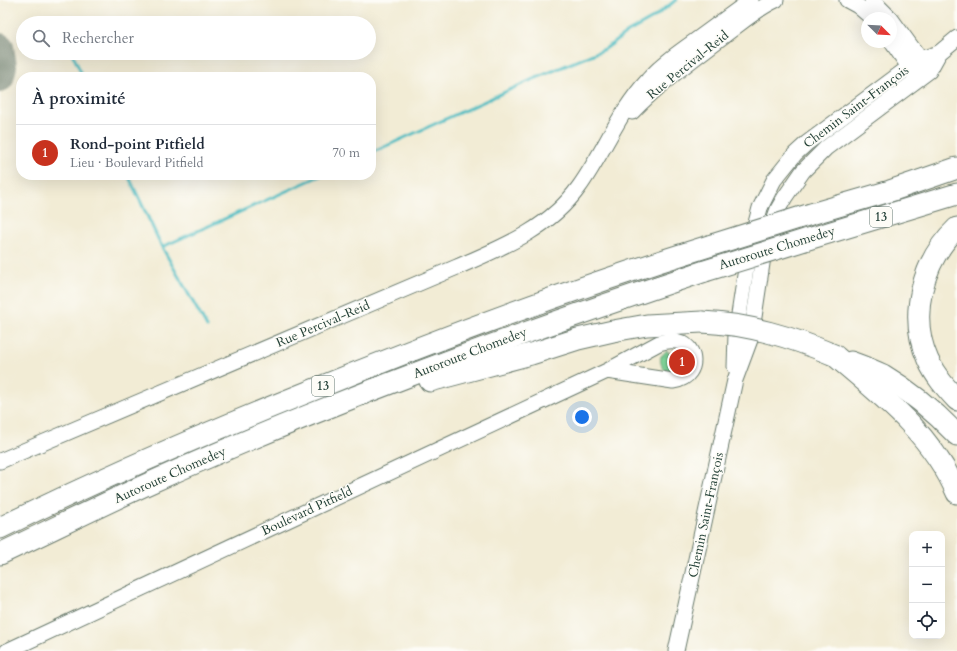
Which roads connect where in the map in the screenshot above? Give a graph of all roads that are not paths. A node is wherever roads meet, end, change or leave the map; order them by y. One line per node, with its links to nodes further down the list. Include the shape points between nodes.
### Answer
1 (751, 0): 13 (street, Rue Percival-Reid, via 677,54 648,79 629,103)
2 (776, 0): 13 (street, Rue Percival-Reid, via 673,73)
3 (847, 0): 5 (street)
4 (872, 0): 6 (street)
5 (865, 12)
6 (884, 12)
7 (897, 30): 11 (street)
8 (957, 38): 10 (street, Chemin Saint-François)
9 (897, 46): 11 (street)
10 (939, 53): 11 (street, Chemin Saint-François); 12 (street, Chemin Saint-François)
11 (915, 63): 12 (street); 21 (street, Chemin Saint-François, via 807,143 783,168 766,194 755,223 743,280 736,334)
12 (924, 75): 21 (street, Chemin Saint-François, via 826,148 803,171 784,197 778,208 763,257 751,337)
13 (608, 138): 25 (street, Rue Percival-Reid, via 569,199 546,221 513,242)
14 (957, 153): 17 (highway)
15 (957, 168): 17 (highway, Autoroute Chomedey / 13)
16 (957, 194): 23 (highway, Autoroute Chomedey / 13, bridge, via 621,298)
17 (842, 205): 27 (highway, Autoroute Chomedey / 13, bridge, via 617,275 507,314 244,418)
18 (957, 228): 22 (highway, via 937,251 927,273 920,299 919,323 928,360 942,384)
19 (834, 355): 23 (highway, bridge, via 801,341 756,328 702,322 647,325 578,339 531,354); 24 (highway, via 881,374 896,383 930,409); 26 (highway, via 914,428 938,457)
20 (607, 372): 20 (street, Boulevard Pitfield, via 679,380 691,369 693,357 683,343 666,341); 29 (street, Boulevard Pitfield)
21 (735, 380): 30 (street, Chemin Saint-François)
22 (957, 400)
23 (334, 406): 28 (highway, Autoroute Chomedey / 13, via 154,481)
24 (957, 435)
25 (0, 461)
26 (957, 493)
27 (0, 528)
28 (0, 554)
29 (7, 651)
30 (676, 651)

